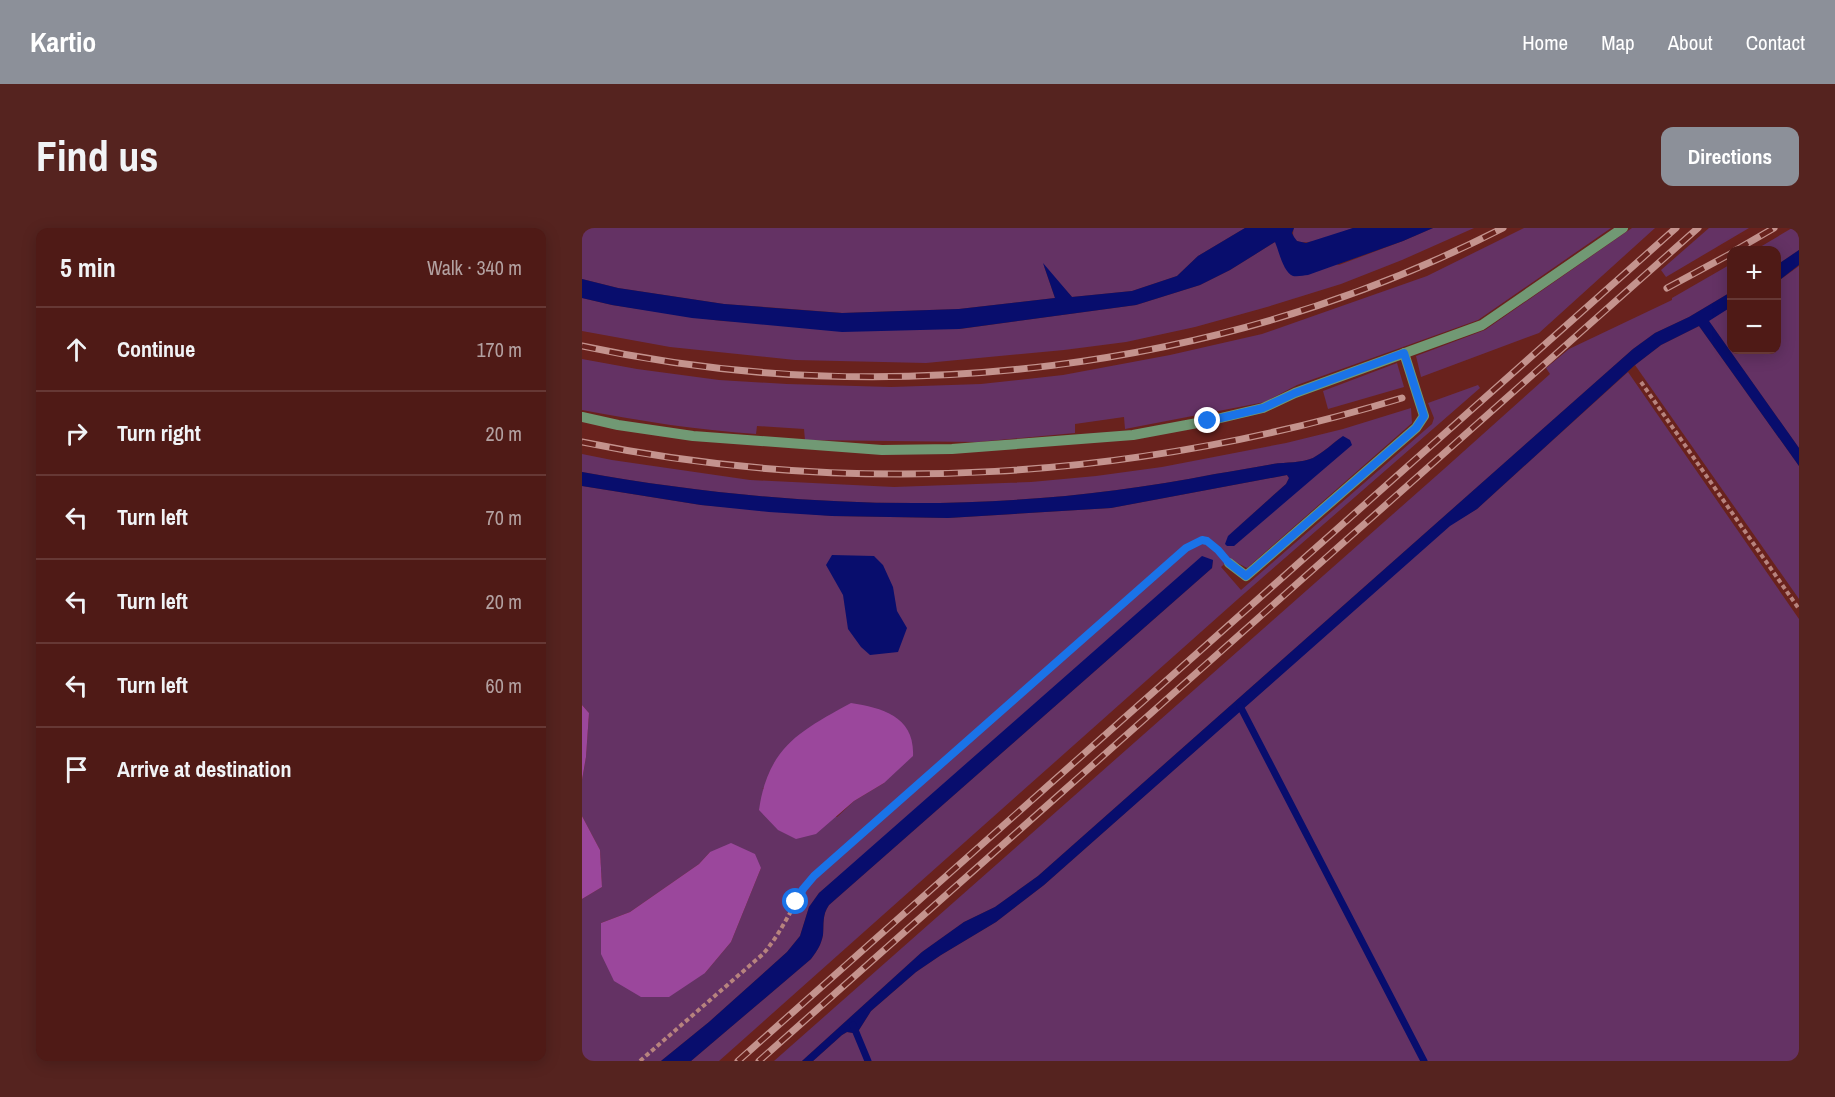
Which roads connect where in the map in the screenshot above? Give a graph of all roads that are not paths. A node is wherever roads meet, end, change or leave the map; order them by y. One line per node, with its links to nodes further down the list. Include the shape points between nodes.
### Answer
1 (1623, 228): 2 (lane, via 1482,325)
2 (1404, 353): 3 (lane, via 1263,408 1133,435 1046,443 882,450 693,436); 4 (lane, via 1424,416 1416,428 1246,576)
3 (582, 417)
4 (1229, 563)

